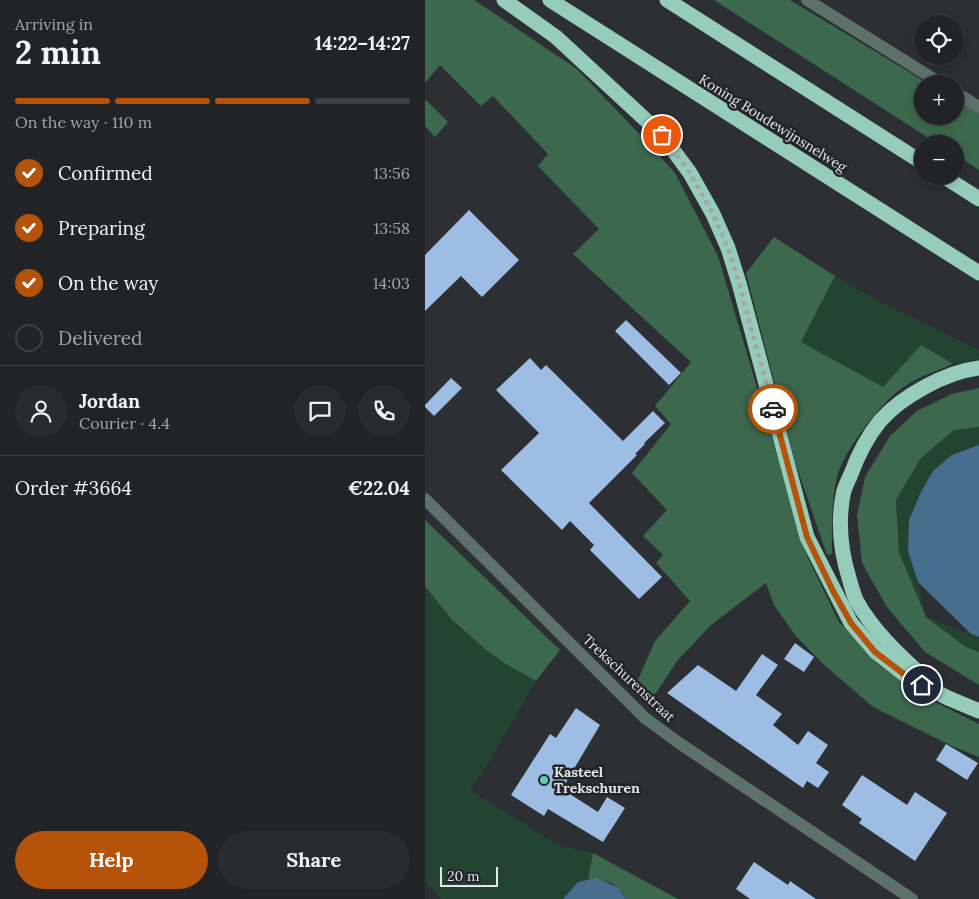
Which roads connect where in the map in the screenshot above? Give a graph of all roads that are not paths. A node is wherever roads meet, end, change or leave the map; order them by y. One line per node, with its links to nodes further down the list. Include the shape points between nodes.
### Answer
1 (504, 0): 14 (highway, via 556,37 662,135 690,173 728,248 807,537 833,591 851,623 875,652 909,678)
2 (550, 0): 11 (highway, Koning Boudewijnsnelweg)
3 (667, 0): 8 (highway)
4 (807, 0): 5 (street)
5 (928, 75)
6 (964, 98): 7 (street)
7 (979, 107)
8 (914, 157)
9 (957, 185): 10 (highway)
10 (979, 199)
11 (979, 273)
12 (979, 368): 14 (highway, via 939,380 910,396 881,421 859,454 843,495 840,536 855,599 886,641)
13 (425, 500): 16 (street, Trekschurenstraat, via 645,718)
14 (948, 698): 15 (highway)
15 (979, 711)
16 (912, 899)

